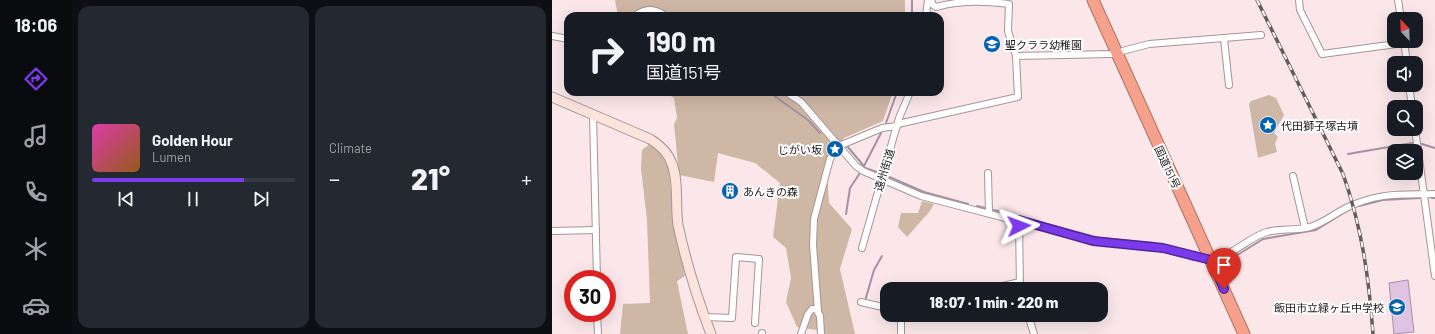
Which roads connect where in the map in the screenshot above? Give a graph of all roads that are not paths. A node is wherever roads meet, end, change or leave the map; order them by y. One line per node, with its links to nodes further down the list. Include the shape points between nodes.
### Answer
1 (928, 0): 9 (street)
2 (931, 0): 6 (street)
3 (1093, 0): 17 (highway, 国道151号)
4 (1299, 0): 16 (street, via 1300,10 1322,54)
5 (1398, 0): 11 (street)
6 (936, 7): 10 (street); 18 (street, via 949,3 981,1 1009,4 1008,31)
7 (641, 12): 8 (street)
8 (660, 12)
9 (928, 12)
10 (932, 12)
11 (1400, 12)
12 (1261, 35): 15 (street)
13 (552, 36): 14 (street)
14 (564, 38)
15 (1224, 39): 17 (street, via 1149,44); 19 (street)
16 (1387, 44)
17 (1116, 53): 18 (street); 38 (highway, 国道151号)
18 (1016, 56): 24 (street, via 1018,97)
19 (1229, 85)
20 (792, 96): 26 (street, via 802,102)
21 (909, 96): 24 (street, 遠州街道)
22 (552, 97): 23 (street)
23 (593, 115): 35 (street); 45 (street, via 650,139 668,155 674,170 678,224 696,296)
24 (898, 125): 26 (street, via 882,128); 29 (street, 遠州街道)
25 (1416, 136): 30 (street)
26 (839, 146): 29 (street, via 863,171); 44 (street, via 830,159 814,219 813,244)
27 (988, 173): 32 (street)
28 (1293, 176): 34 (street)
29 (882, 178): 32 (street, via 921,196); 37 (street, 遠州街道)
30 (1424, 194): 31 (street); 34 (street, via 1398,193 1379,196 1347,207 1322,223); 40 (street)
31 (1435, 194)
32 (989, 213): 33 (street)
33 (1019, 220): 38 (street, via 1093,241 1163,248); 41 (street)
34 (1305, 228): 38 (street, via 1259,235 1241,247)
35 (596, 230): 36 (street); 39 (street)
36 (552, 231)
37 (862, 248)
38 (1211, 260): 56 (highway, 国道151号)
39 (597, 270)
40 (1435, 276)
41 (1019, 282)
42 (861, 302): 43 (street)
43 (880, 306)
44 (818, 311): 52 (street, via 812,309 808,314); 53 (street)
45 (704, 317): 49 (street, via 732,318 736,257 759,259); 51 (street)
46 (597, 322): 50 (street)
47 (901, 322): 54 (street)
48 (1030, 322): 55 (street)
49 (755, 323)
50 (598, 334)
51 (711, 334)
52 (801, 334)
53 (821, 334)
54 (902, 334)
55 (1034, 334)
56 (1244, 334)

